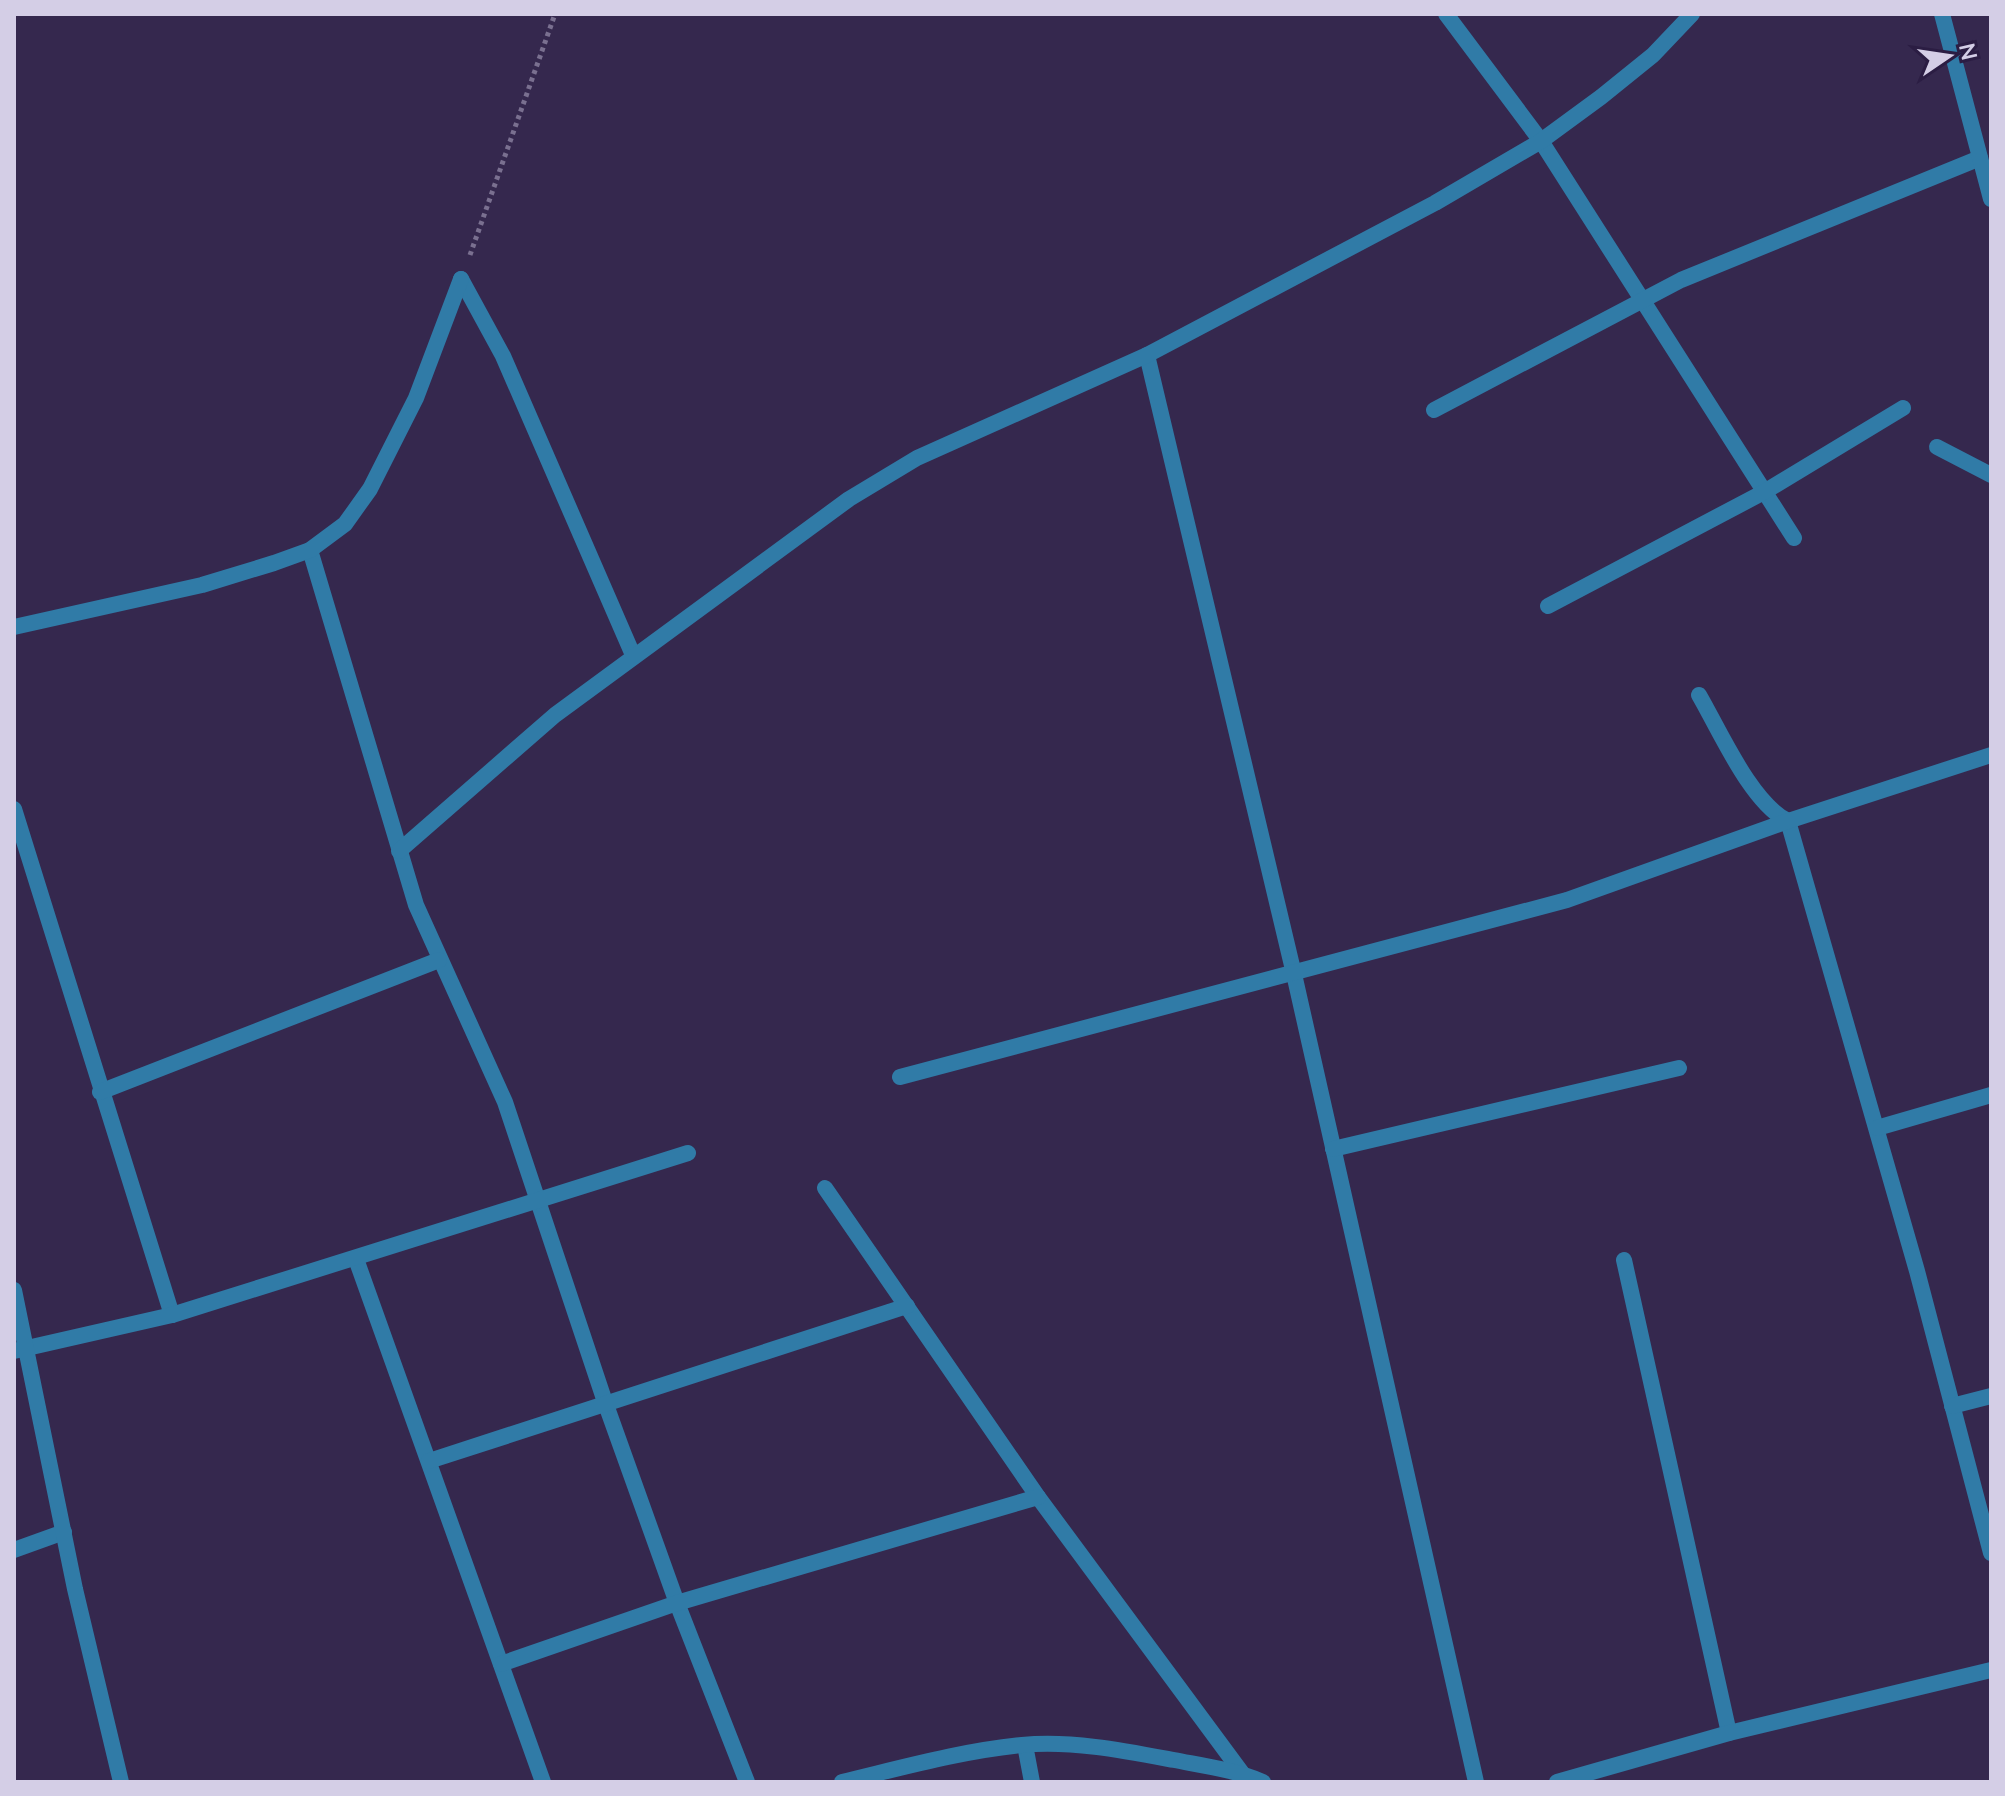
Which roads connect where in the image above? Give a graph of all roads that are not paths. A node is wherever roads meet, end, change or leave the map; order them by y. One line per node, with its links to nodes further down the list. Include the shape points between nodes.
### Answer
1 (1446, 14): 4 (street)
2 (1692, 14): 4 (street, via 1653,55)
3 (1942, 14): 5 (street)
4 (1541, 141): 7 (street); 8 (street)
5 (1980, 158): 6 (street); 7 (street, via 1732,256)
6 (1991, 199)
7 (1643, 301): 10 (street); 13 (street)
8 (1147, 355): 18 (street, via 917,458 849,499); 25 (street)
9 (1903, 408): 13 (street)
10 (1434, 410)
11 (1937, 447): 12 (street)
12 (1991, 475)
13 (1764, 492): 14 (street); 16 (street)
14 (1794, 538)
15 (310, 550): 17 (street, via 202,585); 18 (street, via 345,524 370,489 416,398 461,279 503,356); 23 (street)
16 (1548, 606)
17 (14, 627)
18 (633, 655): 23 (street, via 555,715)
19 (1699, 695): 22 (street, via 1759,795 1773,814)
20 (1991, 755): 22 (street)
21 (14, 809): 28 (street)
22 (1788, 821): 25 (street, via 1567,900); 30 (street)
23 (399, 851): 24 (street)
24 (439, 960): 28 (street); 34 (street, via 489,1064)
25 (1294, 974): 27 (street); 31 (street)
26 (1679, 1068): 31 (street)
27 (900, 1077)
28 (100, 1092): 39 (street)
29 (1991, 1095): 30 (street)
30 (1877, 1128): 43 (street)
31 (1333, 1149): 61 (street)
32 (688, 1153): 34 (street)
33 (825, 1188): 38 (street)
34 (540, 1202): 35 (street); 42 (street)
35 (356, 1259): 39 (street); 44 (street)
36 (1624, 1260): 52 (street)
37 (14, 1290): 40 (street)
38 (907, 1306): 42 (street); 45 (street)
39 (172, 1315): 40 (street)
40 (21, 1349): 46 (street)
41 (1991, 1396): 43 (street)
42 (605, 1402): 44 (street); 49 (street)
43 (1952, 1406): 48 (street)
44 (429, 1461): 50 (street)
45 (1038, 1497): 49 (street); 54 (street)
46 (64, 1532): 47 (street); 55 (street)
47 (14, 1550)
48 (1991, 1553)
49 (677, 1603): 50 (street); 57 (street)
50 (501, 1664): 56 (street)
51 (1991, 1670): 52 (street)
52 (1729, 1733): 62 (street)
53 (1025, 1745): 54 (street, via 1074,1746); 58 (street); 59 (street)
54 (1242, 1773): 60 (street)
55 (121, 1782)
56 (543, 1782)
57 (747, 1782)
58 (842, 1782)
59 (1032, 1782)
60 (1263, 1782)
61 (1476, 1782)
62 (1557, 1782)

